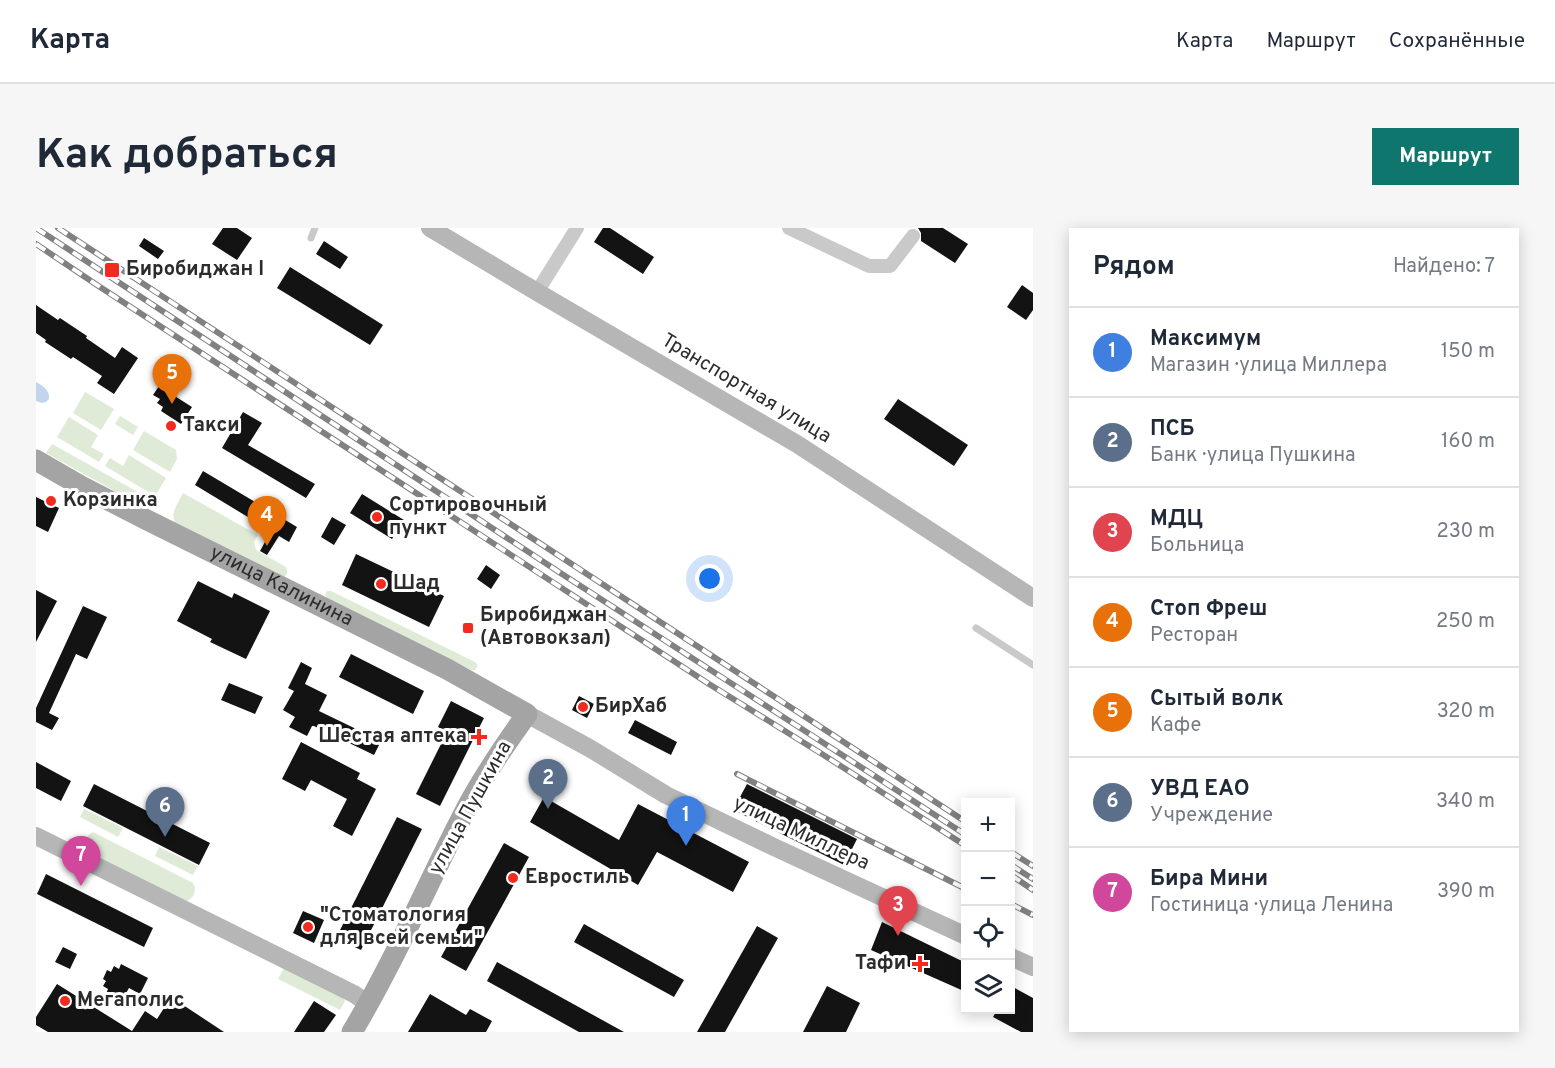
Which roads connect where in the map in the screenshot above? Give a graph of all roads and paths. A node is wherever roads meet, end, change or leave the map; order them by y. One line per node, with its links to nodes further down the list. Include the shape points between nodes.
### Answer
1 (315, 228): 6 (lane)
2 (430, 228): 7 (main road, Транспортная улица)
3 (577, 228): 7 (street)
4 (789, 228): 5 (street, via 869,267 890,267)
5 (913, 236)
6 (310, 238)
7 (537, 292): 9 (main road, Транспортная улица, via 797,444)
8 (36, 460): 12 (main road, улица Калинина, via 147,520 447,669)
9 (1033, 598)
10 (976, 628): 11 (lane)
11 (1033, 665)
12 (527, 714): 14 (main road, улица Миллера, via 666,795); 17 (main road, улица Пушкина, via 463,813)
13 (36, 836): 17 (main road)
14 (961, 934)
15 (1015, 959): 16 (main road)
16 (1033, 967)
17 (368, 1004): 18 (main road, улица Пушкина)
18 (352, 1032)

